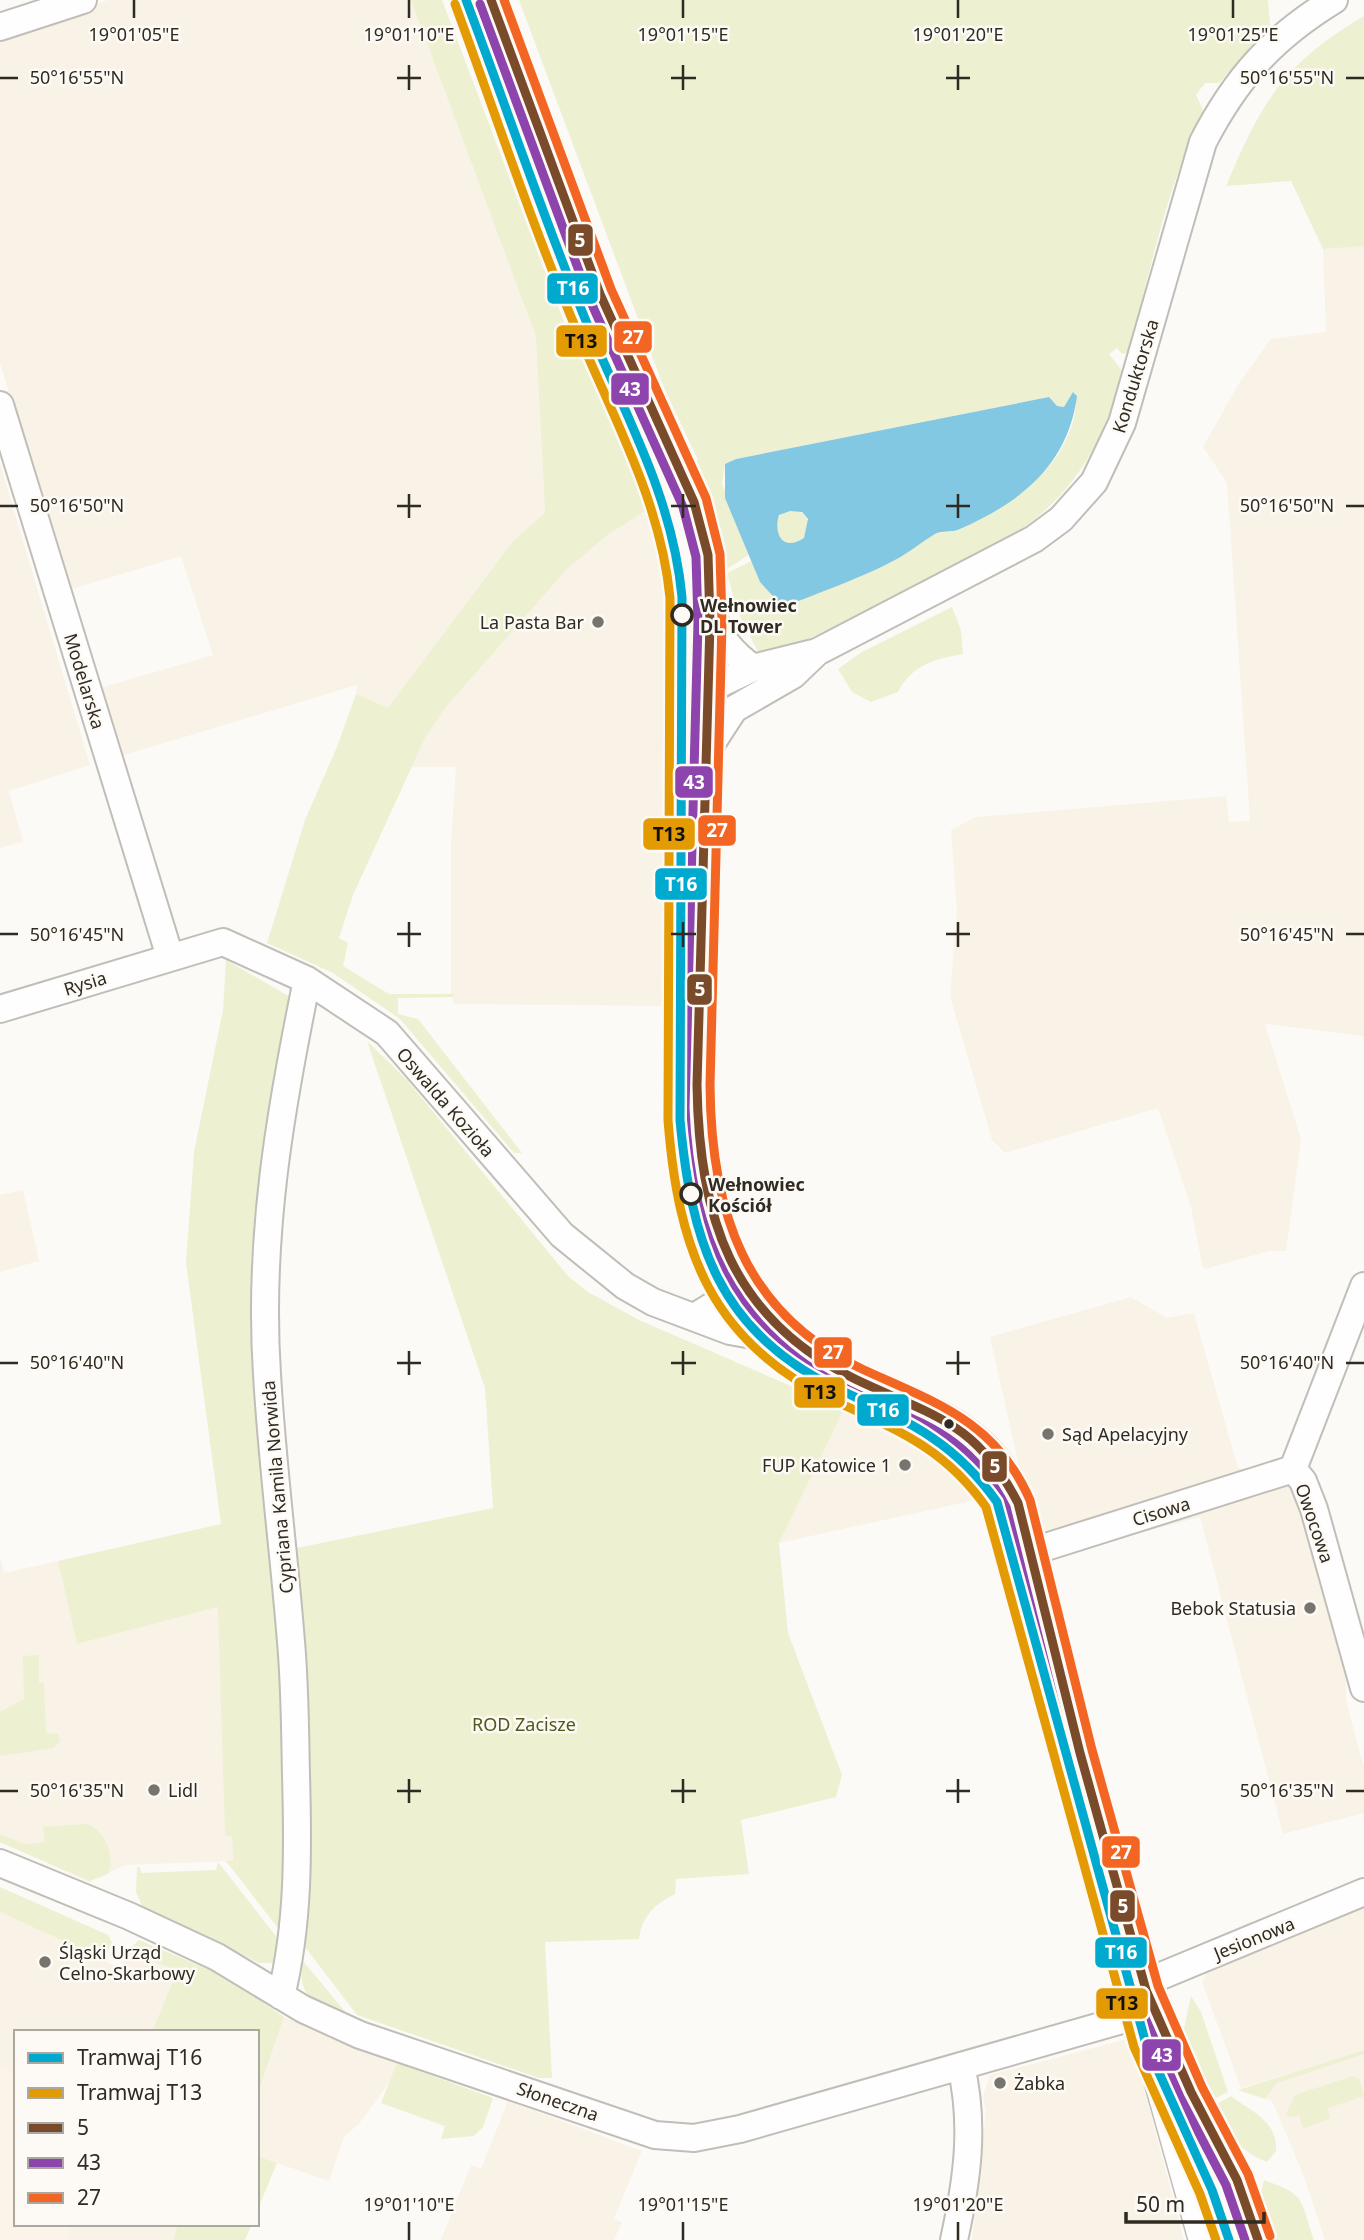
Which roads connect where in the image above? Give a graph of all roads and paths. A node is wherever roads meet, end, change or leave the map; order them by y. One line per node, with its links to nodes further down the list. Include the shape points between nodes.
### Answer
1 (83, 0): 4 (street)
2 (491, 0): 6 (main road, via 615,329 691,494 706,548)
3 (1334, 0): 7 (street, Konduktorska, via 1263,52 1220,109 1203,142 1122,423 1087,490 1034,539)
4 (0, 27)
5 (0, 405): 12 (street, Modelarska)
6 (709, 600): 8 (street, via 716,628 727,646); 9 (main road)
7 (817, 652): 8 (street, Konduktorska); 10 (street, Konduktorska, via 793,675)
8 (752, 668): 9 (street, Konduktorska)
9 (709, 689): 10 (street); 11 (main road)
10 (753, 696): 11 (street, Konduktorska, via 734,709)
11 (708, 749): 16 (main road, via 698,929 700,1152 712,1212)
12 (170, 957): 13 (street, Oswalda Kozioła, via 223,942); 14 (street, Rysia)
13 (307, 980): 17 (street, Oswalda Kozioła, via 387,1033 562,1235 625,1286 653,1302); 25 (street, Cypriana Kamila Norwida, via 277,1132 265,1310 271,1435 291,1646 298,1835 295,1902)
14 (0, 1009)
15 (1364, 1286): 19 (street, Owocowa)
16 (743, 1287): 17 (street); 18 (main road)
17 (696, 1316): 18 (street, Oswalda Kozioła, via 758,1336)
18 (778, 1329): 20 (main road, via 822,1361 950,1423 990,1453 1010,1483)
19 (1293, 1469): 20 (street, Cisowa); 21 (street, Owocowa, via 1303,1480 1314,1509)
20 (1030, 1552): 24 (main road)
21 (1364, 1688)
22 (0, 1863): 25 (street, Słoneczna, via 217,1957)
23 (1364, 1892): 24 (street, Jesionowa)
24 (1144, 1995): 26 (street, Słoneczna); 27 (main road); 28 (main road)
25 (281, 1996): 26 (street, Słoneczna, via 360,2035 655,2135 694,2138 740,2129)
26 (961, 2066): 29 (street, via 969,2162)
27 (1225, 2155): 28 (street, via 1198,2161); 31 (main road)
28 (1186, 2177): 30 (main road)
29 (954, 2240)
30 (1205, 2240)
31 (1258, 2240)

